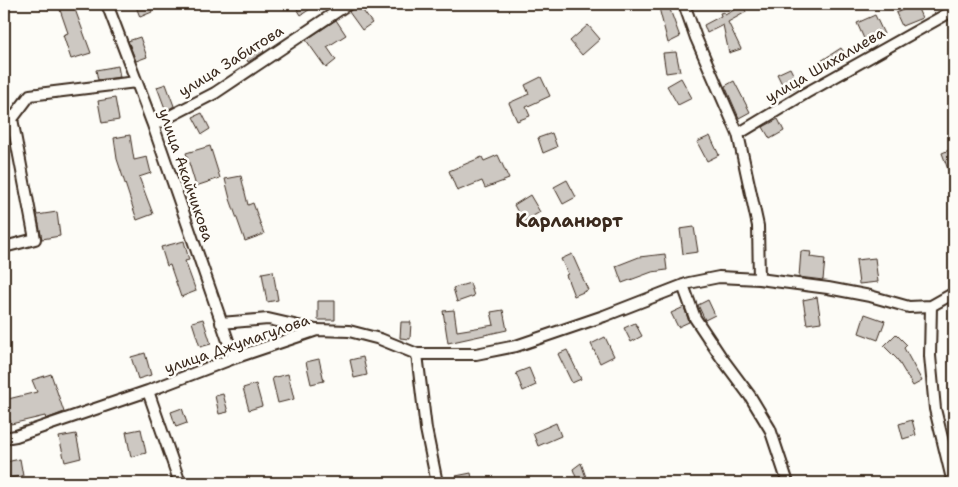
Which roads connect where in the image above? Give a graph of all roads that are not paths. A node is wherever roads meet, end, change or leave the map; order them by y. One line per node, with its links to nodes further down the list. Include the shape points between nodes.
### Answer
1 (107, 4): 5 (street, улица Акайчикова)
2 (348, 4): 7 (street, улица Забитова, via 215,93)
3 (684, 4): 9 (street)
4 (954, 10): 9 (street, улица Шихалиева)
5 (136, 82): 6 (street, via 30,95); 7 (street, улица Акайчикова)
6 (12, 119): 8 (street); 10 (street, via 35,239)
7 (153, 125): 15 (street, улица Акайчикова)
8 (4, 126)
9 (738, 134): 11 (street, via 758,226)
10 (4, 248)
11 (759, 278): 12 (street, улица Джумагулова, via 719,276); 14 (street, улица Джумагулова, via 870,296 909,307)
12 (683, 285): 17 (street, улица Джумагулова, via 516,346 476,354); 23 (street, via 696,318 770,429)
13 (954, 293): 14 (street, улица Джумагулова)
14 (932, 306): 24 (street, via 930,356 935,409)
15 (221, 323): 16 (street, via 268,319); 18 (street, улица Акайчикова)
16 (317, 330): 17 (street, улица Джумагулова, via 350,331); 18 (street, улица Джумагулова)
17 (416, 354): 22 (street, via 426,429)
18 (234, 358): 19 (street, улица Джумагулова)
19 (148, 391): 20 (street, улица Джумагулова); 21 (street)
20 (4, 438)
21 (180, 483)
22 (438, 483)
23 (788, 483)
24 (954, 483)

